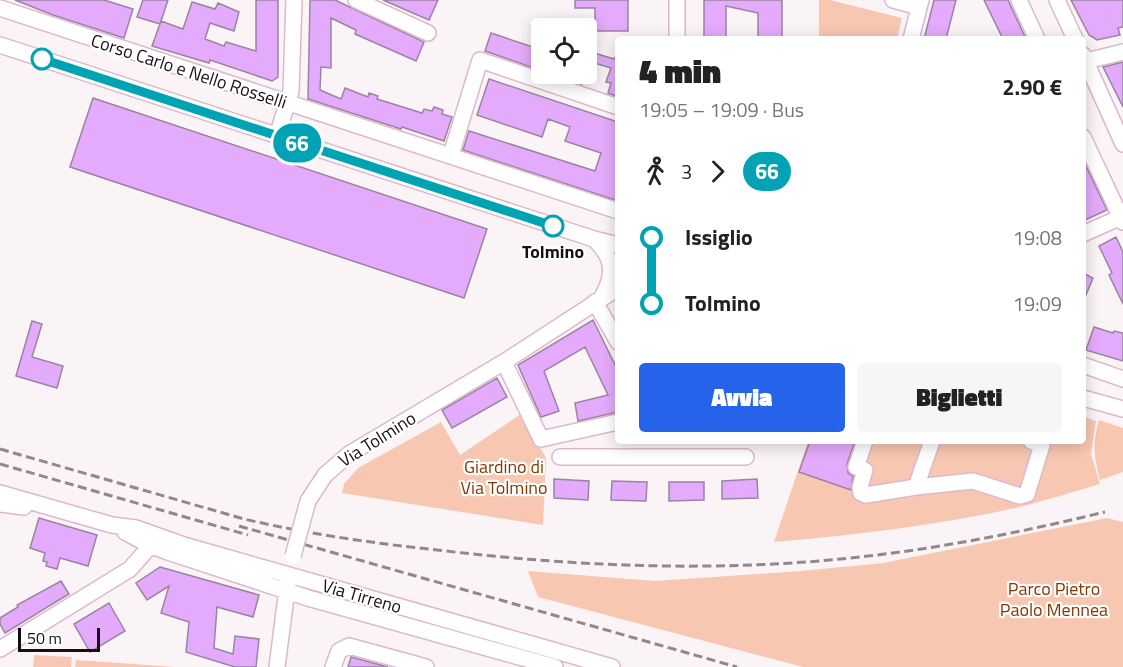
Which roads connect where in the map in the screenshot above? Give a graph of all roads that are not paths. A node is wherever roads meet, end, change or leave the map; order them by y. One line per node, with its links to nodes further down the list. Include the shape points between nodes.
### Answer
1 (294, 0): 18 (street)
2 (356, 0): 9 (street)
3 (677, 0): 10 (street)
4 (894, 0): 7 (street)
5 (1019, 0): 12 (street)
6 (1057, 0): 13 (street)
7 (920, 3): 11 (street)
8 (0, 8): 18 (street, Corso Carlo e Nello Rosselli)
9 (428, 33)
10 (677, 36)
11 (912, 36)
12 (1036, 36)
13 (1074, 36)
14 (0, 45): 20 (street, Corso Carlo e Nello Rosselli)
15 (1123, 52): 16 (street)
16 (1086, 58)
17 (1086, 62): 22 (street)
18 (289, 104): 20 (street); 23 (street, Corso Carlo e Nello Rosselli)
19 (615, 106): 23 (street, via 480,60)
20 (277, 136): 27 (street, Corso Carlo e Nello Rosselli)
21 (1086, 143): 25 (street)
22 (1123, 144)
23 (451, 155): 24 (street, Corso Carlo e Nello Rosselli)
24 (615, 210)
25 (1122, 220): 26 (street)
26 (1086, 233)
27 (594, 239): 28 (street, Corso Carlo e Nello Rosselli); 30 (street, via 604,249 610,267 609,284)
28 (615, 244)
29 (615, 290): 30 (street, Via Tolmino)
30 (598, 299): 31 (street); 32 (street, Via Tolmino)
31 (615, 336)
32 (504, 362): 37 (street, via 541,439); 50 (street, Via Tolmino, bridge, via 349,454 325,475 308,501)
33 (1086, 366): 34 (street)
34 (1123, 379)
35 (1086, 399): 36 (street)
36 (1123, 409)
37 (615, 423)
38 (648, 444): 43 (street)
39 (864, 444): 45 (street, via 856,467 865,470 861,493)
40 (931, 444): 45 (street)
41 (1042, 444): 45 (street, via 1027,494 1020,496 973,481)
42 (560, 457): 43 (street)
43 (650, 457): 44 (street)
44 (746, 457)
45 (916, 487)
46 (0, 493): 48 (street, Via Tirreno)
47 (0, 504): 48 (street, Via Tirreno)
48 (51, 507): 49 (street, Via Tirreno)
49 (151, 539): 50 (street, Via Tirreno); 51 (street, via 130,569)
50 (287, 582): 52 (street, Via Tirreno, via 308,598); 53 (street, Via Tolmino); 57 (street, Via Tirreno)
51 (0, 649)
52 (507, 660): 56 (street, Via Tirreno)
53 (278, 667)
54 (333, 667): 55 (street, via 339,651 349,646)
55 (426, 667)
56 (555, 667)
57 (612, 667)

